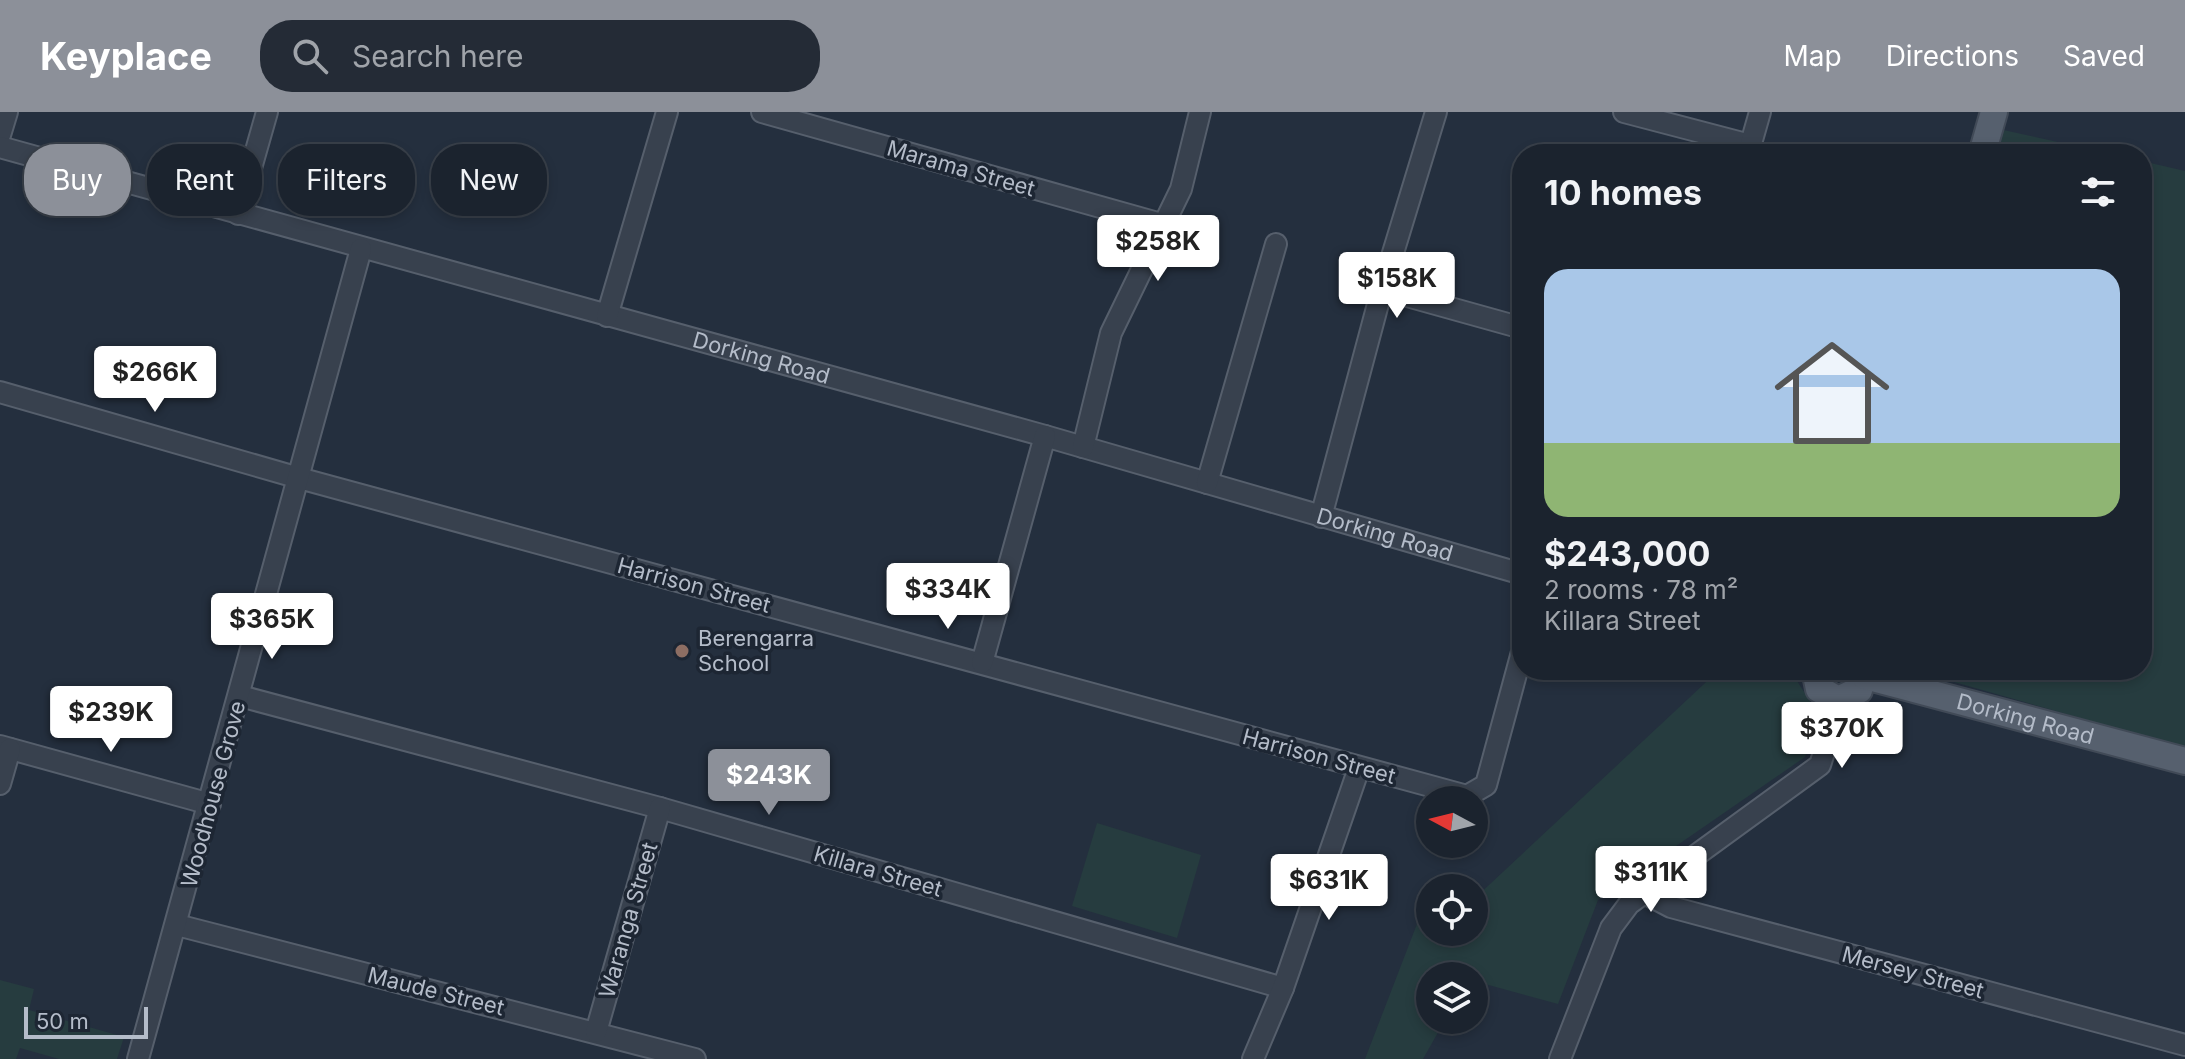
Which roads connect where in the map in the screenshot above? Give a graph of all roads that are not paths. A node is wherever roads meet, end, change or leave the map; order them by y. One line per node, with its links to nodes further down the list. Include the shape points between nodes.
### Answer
1 (7, 112): 10 (street)
2 (267, 112): 11 (street)
3 (667, 112): 22 (street)
4 (762, 112): 18 (street, Marama Street)
5 (1200, 112): 18 (street, via 1181,189)
6 (1436, 112): 21 (street)
7 (1624, 112): 12 (street)
8 (1760, 112): 13 (street)
9 (1994, 112): 14 (main road)
10 (0, 135)
11 (258, 144)
12 (1729, 144)
13 (1751, 144)
14 (1985, 144)
15 (0, 147): 16 (street, Dorking Road)
16 (147, 188)
17 (245, 216): 20 (street, Dorking Road)
18 (1161, 224): 26 (street, via 1111,333)
19 (1276, 244): 28 (street)
20 (361, 249): 22 (street, Dorking Road); 27 (street, Woodhouse Grove)
21 (1382, 289): 23 (street); 29 (street)
22 (607, 316): 25 (street, Dorking Road)
23 (1512, 325)
24 (0, 392): 27 (street, Harrison Street)
25 (1045, 436): 26 (street, Dorking Road); 31 (street)
26 (1083, 447): 28 (street, Dorking Road)
27 (299, 478): 31 (street, Harrison Street); 36 (street, Woodhouse Grove)
28 (1207, 483): 29 (street, Dorking Road)
29 (1321, 517): 30 (street, Dorking Road)
30 (1512, 571)
31 (982, 663): 40 (street, Harrison Street)
32 (1514, 680): 40 (street, Harrison Street, via 1486,785 1467,796)
33 (1817, 680): 37 (main road, via 1819,689)
34 (1860, 680): 37 (main road, via 1852,696)
35 (1890, 680): 39 (main road, Dorking Road)
36 (240, 696): 42 (street, Woodhouse Grove); 43 (street, Killara Street)
37 (1837, 699): 44 (street, via 1820,765)
38 (5, 747): 41 (street); 42 (street)
39 (2185, 761)
40 (1359, 768): 46 (street)
41 (0, 784)
42 (210, 804): 45 (street, Woodhouse Grove)
43 (660, 808): 46 (street, Killara Street); 47 (street, Waranga Street)
44 (1646, 890): 48 (street, Mersey Street, via 1671,907); 52 (street, via 1611,928)
45 (177, 925): 47 (street, Maude Street); 49 (street, Woodhouse Grove)
46 (1283, 988): 51 (street)
47 (596, 1032): 50 (street, Maude Street)
48 (2185, 1045)
49 (138, 1059)
50 (695, 1059)
51 (1253, 1059)
52 (1560, 1059)

